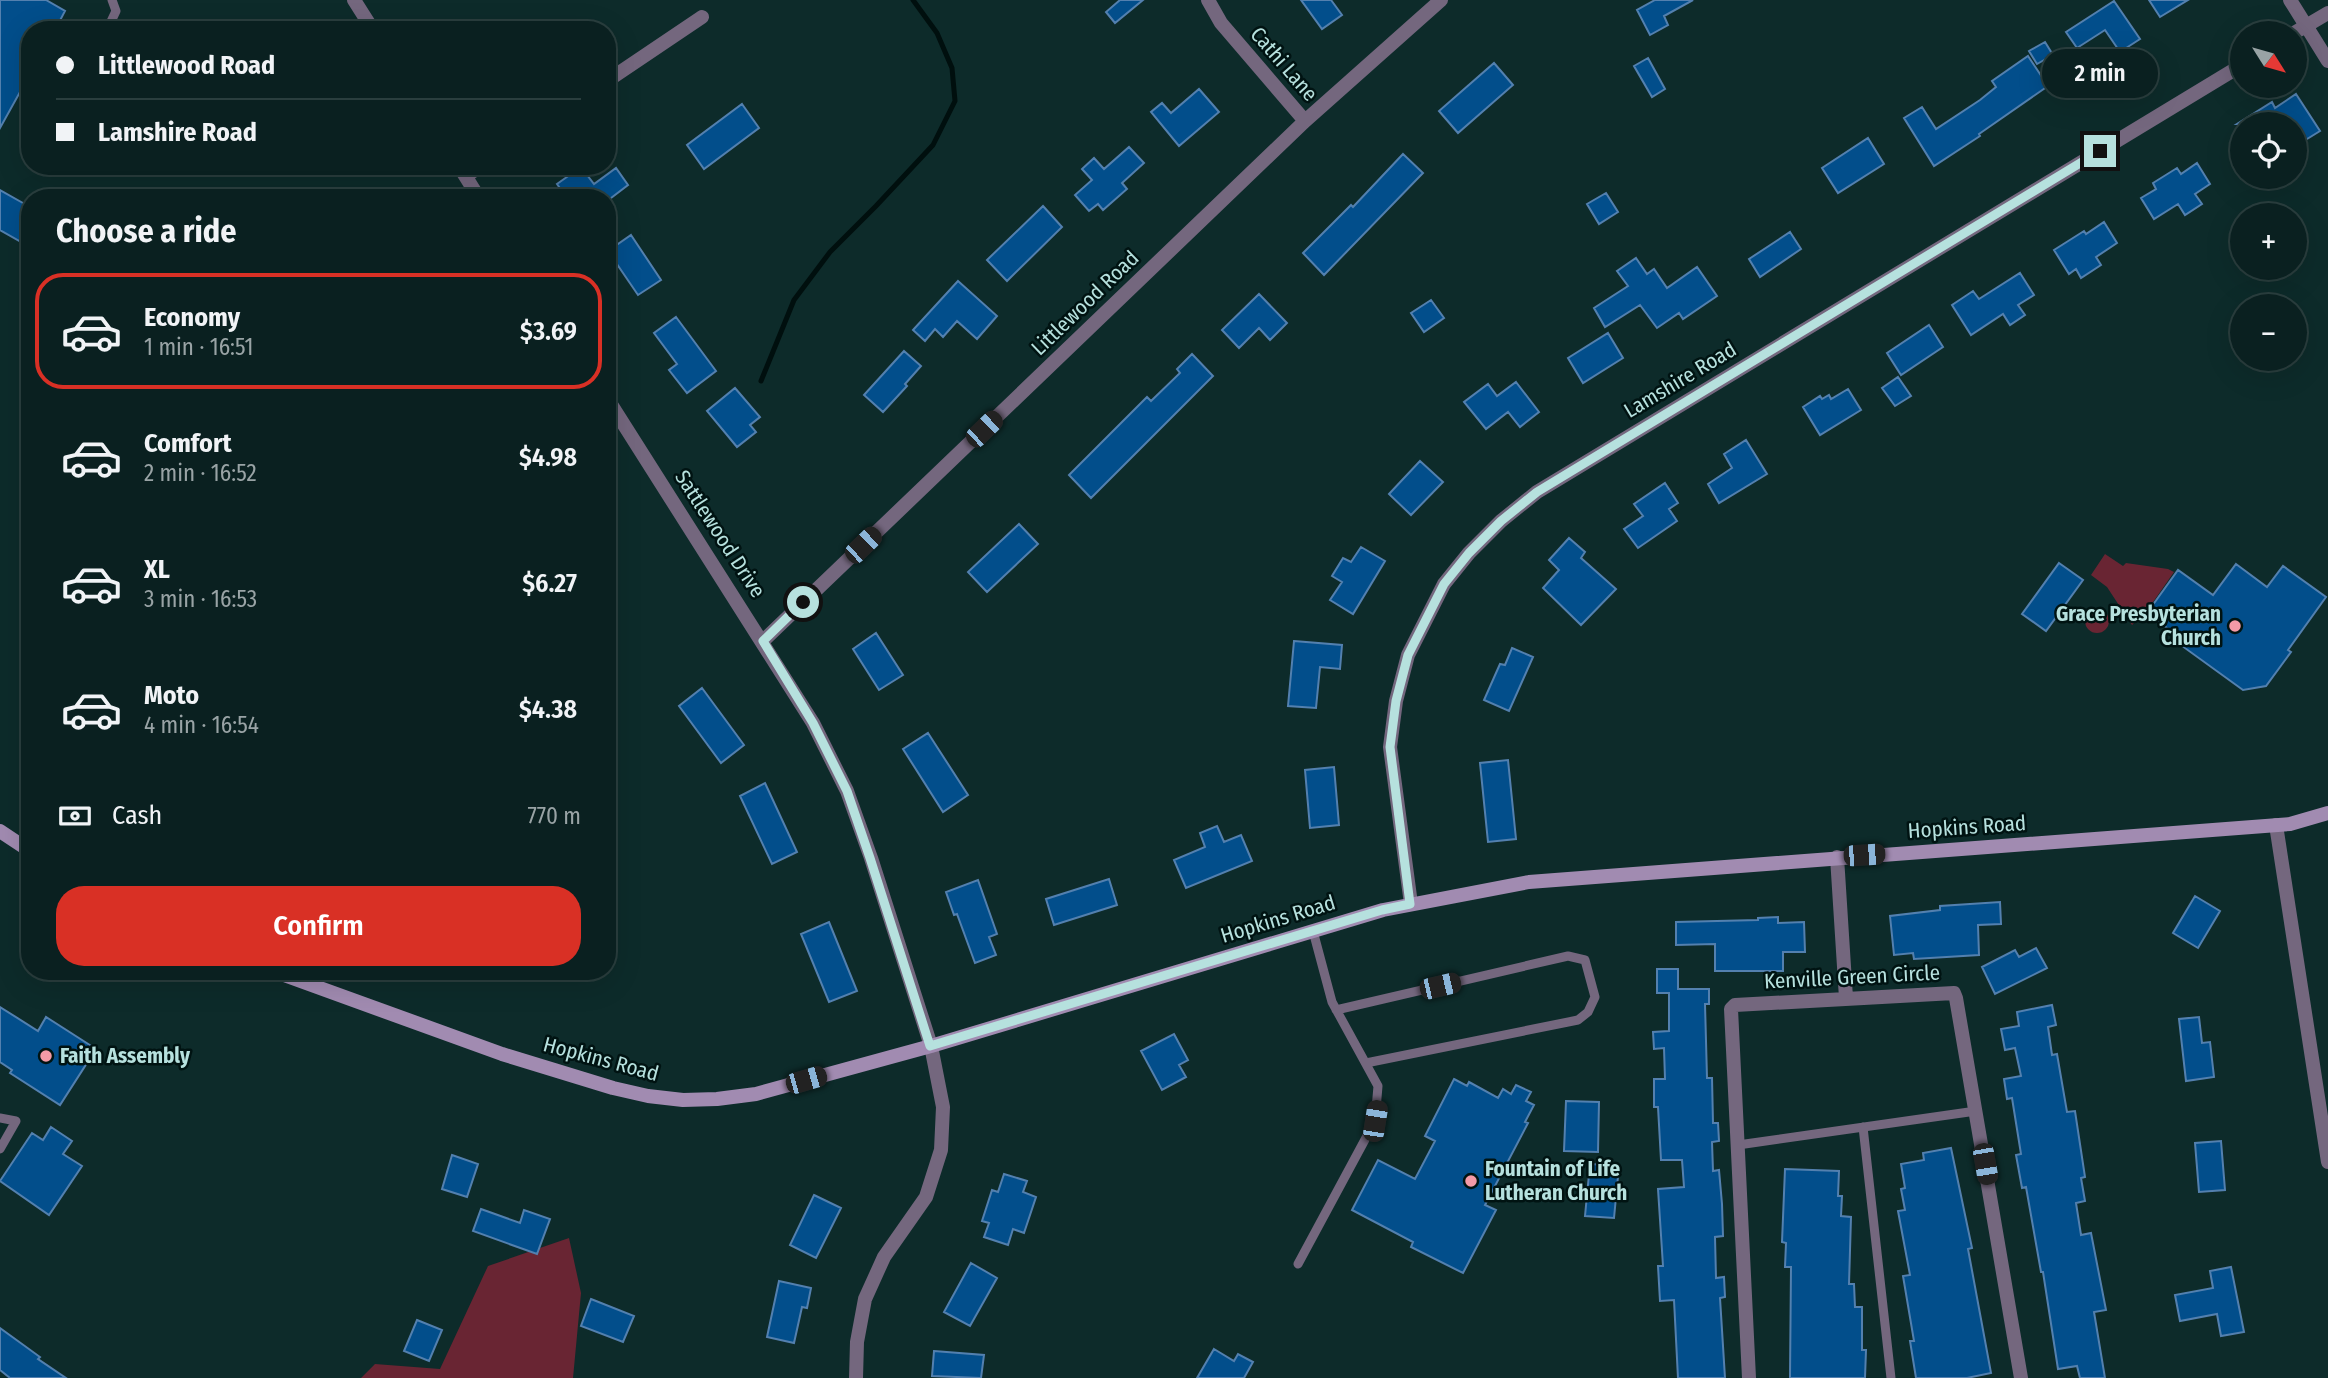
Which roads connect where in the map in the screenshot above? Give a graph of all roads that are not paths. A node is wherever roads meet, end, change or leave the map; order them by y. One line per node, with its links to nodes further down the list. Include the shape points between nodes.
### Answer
1 (112, 0): 8 (lane, via 116,11)
2 (354, 0): 9 (street)
3 (1208, 0): 16 (street, Cathi Lane, via 1221,23)
4 (1441, 0): 16 (street, Littlewood Road)
5 (2290, 0): 10 (street)
6 (2328, 13): 11 (street)
7 (702, 17): 15 (street)
8 (111, 21)
9 (367, 21)
10 (2298, 21)
11 (2307, 26)
12 (2307, 37): 13 (street)
13 (2328, 61)
14 (2230, 72): 24 (street, Lamshire Road, via 1537,492 1469,553 1444,584 1408,655 1396,701 1390,747)
15 (616, 75)
16 (1306, 121): 18 (street, Littlewood Road)
17 (616, 412): 18 (street, Sattlewood Drive)
18 (763, 641): 29 (street, Sattlewood Drive, via 813,723 847,791)
19 (2328, 813): 20 (main road, Hopkins Road)
20 (2276, 825): 23 (main road, Hopkins Road); 31 (street)
21 (0, 831): 22 (main road)
22 (21, 844)
23 (1837, 857): 24 (main road, Hopkins Road, via 1529,882); 27 (street)
24 (1410, 904): 25 (main road, Hopkins Road)
25 (1313, 931): 28 (lane); 29 (main road, Hopkins Road)
26 (298, 980): 29 (main road, Hopkins Road, via 502,1054 613,1088 683,1100 756,1094)
27 (1846, 998): 32 (street, Kenville Green Circle, via 1954,993); 35 (street, Kenville Green Circle, via 1735,1005 1731,1009)
28 (1336, 1010): 30 (lane); 30 (lane, via 1569,956 1585,960 1595,997 1588,1013 1578,1020)
29 (930, 1046): 39 (street, Sattlewood Drive, via 943,1107 941,1150 926,1197 884,1257 865,1298)
30 (1366, 1063): 38 (lane, via 1378,1086 1375,1121)
31 (2323, 1104): 37 (street)
32 (1976, 1111): 34 (lane); 42 (street, Kenville Green Circle)
33 (0, 1118): 36 (lane, via 16,1121)
34 (1863, 1127): 35 (lane); 41 (lane)
35 (1738, 1145): 40 (street, Kenville Green Circle)
36 (0, 1149)
37 (2328, 1162)
38 (1298, 1264)
39 (856, 1378)
40 (1749, 1378)
41 (1891, 1378)
42 (2021, 1378)

